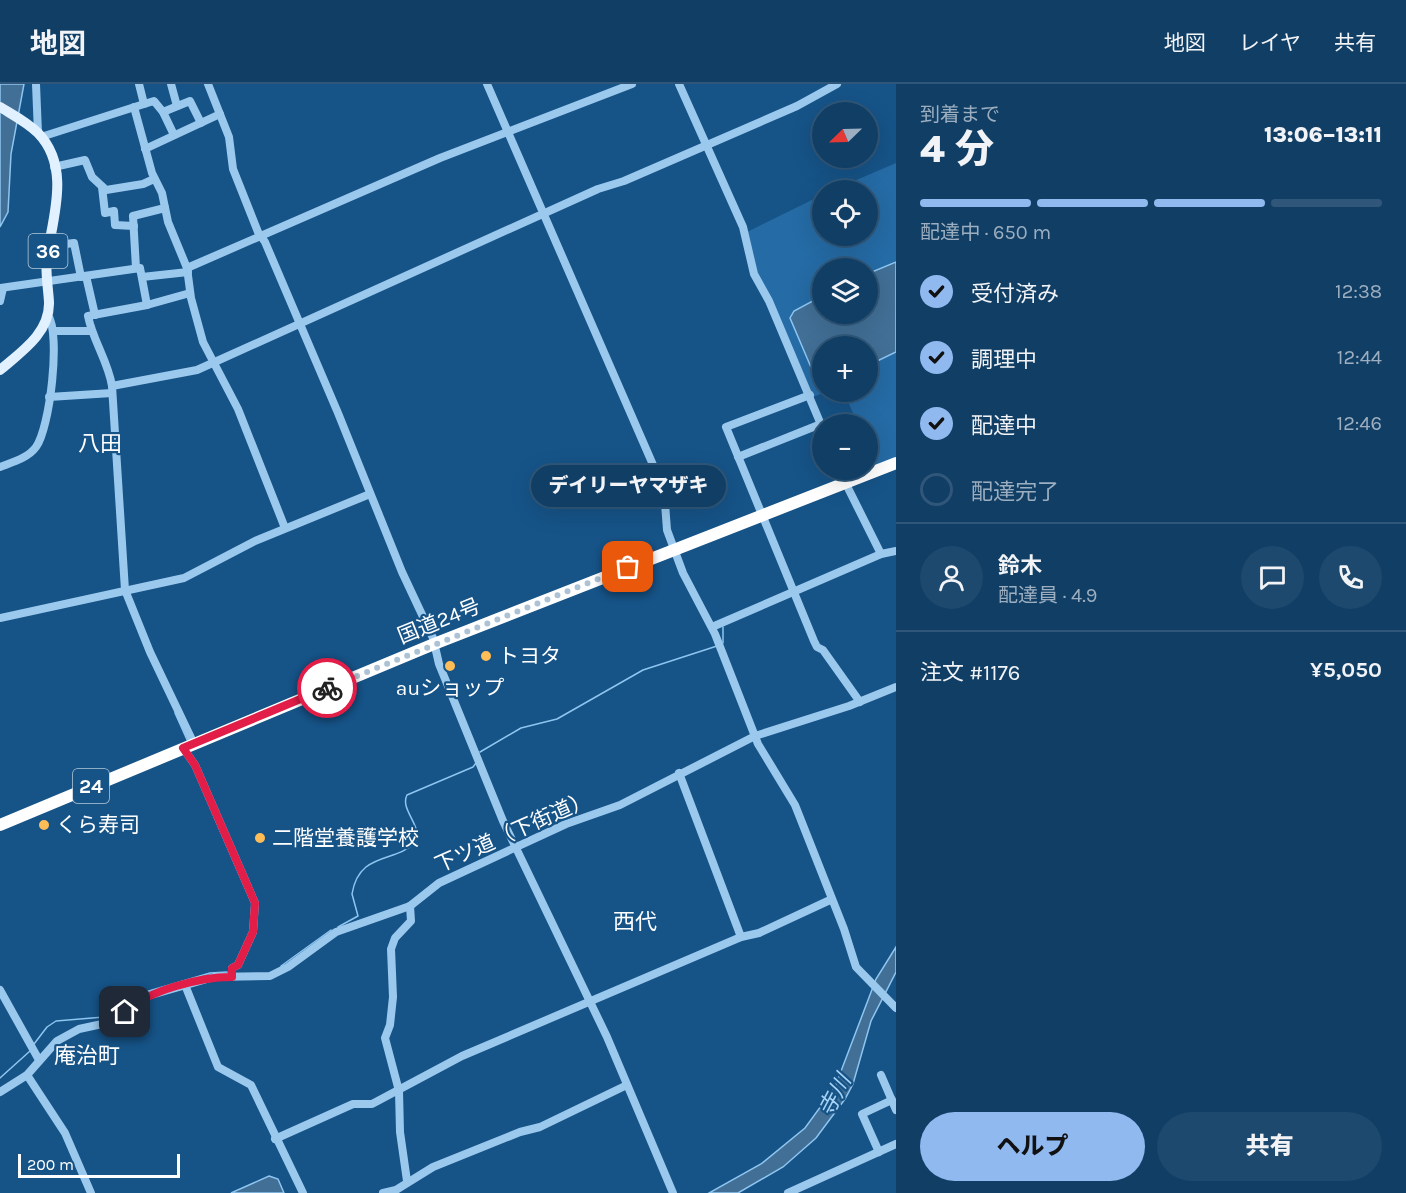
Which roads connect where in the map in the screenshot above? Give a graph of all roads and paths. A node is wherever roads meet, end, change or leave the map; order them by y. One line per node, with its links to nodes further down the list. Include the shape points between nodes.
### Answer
1 (36, 84): 17 (street)
2 (139, 84): 9 (street)
3 (171, 84): 10 (street)
4 (208, 84): 14 (street)
5 (487, 84): 16 (street)
6 (632, 84): 16 (street)
7 (680, 84): 19 (street)
8 (837, 84): 19 (street)
9 (144, 104): 12 (street); 13 (street, via 154,102)
10 (177, 106): 13 (street); 15 (street, via 190,101)
11 (0, 107): 17 (main road, 36)
12 (134, 107): 17 (street); 20 (street)
13 (164, 112): 18 (street)
14 (220, 114): 15 (street); 27 (street, via 229,137 233,169)
15 (201, 123): 18 (street)
16 (507, 131): 25 (street); 27 (street)
17 (39, 135): 21 (main road, 36)
18 (174, 135): 20 (street)
19 (706, 145): 25 (street); 46 (street, via 743,226 754,274)
20 (145, 149): 22 (street)
21 (54, 166): 23 (street, via 85,160 92,177); 28 (main road, 36, via 58,195)
22 (154, 179): 23 (street, via 135,186 106,190); 24 (street)
23 (102, 187): 26 (street, via 105,213 114,211 116,225)
24 (165, 208): 26 (street, via 133,216); 30 (street)
25 (545, 214): 40 (street); 58 (street, via 663,490 667,530)
26 (134, 226): 29 (street)
27 (261, 237): 30 (street); 40 (street)
28 (49, 246): 31 (street, via 74,243); 33 (main road, 36)
29 (136, 268): 31 (street); 32 (street, via 140,268)
30 (188, 270): 32 (street); 35 (street)
31 (84, 277): 33 (street); 39 (street)
32 (142, 277): 37 (street)
33 (47, 282): 34 (street); 38 (main road, 36)
34 (2, 288): 36 (street)
35 (190, 293): 37 (street); 43 (street)
36 (0, 301)
37 (147, 305): 39 (street)
38 (48, 315): 41 (street); 44 (main road, via 39,333)
39 (95, 315): 42 (street, via 88,316)
40 (299, 322): 43 (street); 55 (street)
41 (54, 331): 42 (street); 47 (street)
42 (91, 331): 45 (street, via 108,365)
43 (212, 363): 45 (street, via 182,375); 57 (street, via 238,409)
44 (0, 370)
45 (112, 390): 47 (street); 61 (street)
46 (810, 395): 48 (street); 50 (street, via 726,428)
47 (49, 397): 52 (street, via 43,434 35,448)
48 (818, 414)
49 (812, 429): 50 (street)
50 (738, 457): 56 (street)
51 (896, 463): 54 (highway, 国道24号 / 24)
52 (0, 467)
53 (843, 480): 54 (street)
54 (844, 484): 56 (highway, 国道24号 / 24); 60 (street)
55 (370, 494): 57 (street); 65 (street)
56 (763, 515): 58 (highway, 国道24号 / 24); 62 (street)
57 (285, 528): 61 (street, via 184,578)
58 (674, 550): 64 (street); 65 (highway, 国道24号 / 24)
59 (896, 551): 60 (street)
60 (881, 554): 62 (street)
61 (124, 590): 63 (street); 69 (street)
62 (795, 595): 64 (street); 67 (street, via 817,647)
63 (0, 618)
64 (712, 627): 68 (street)
65 (434, 644): 69 (highway, 国道24号 / 24); 72 (street)
66 (896, 687): 67 (street, 下ツ道（下街道）)
67 (860, 702): 68 (street, 下ツ道（下街道）)
68 (755, 736): 70 (street, 下ツ道（下街道）); 73 (street, via 795,805)
69 (188, 746): 71 (highway, 国道24号 / 24); 76 (street, via 254,898 253,932)
70 (679, 773): 72 (street, 下ツ道（下街道）, via 620,805); 75 (street)
71 (0, 825)
72 (515, 848): 74 (street, 下ツ道（下街道）, via 439,883); 79 (street)
73 (830, 900): 75 (street, via 759,933); 80 (street, via 856,967)
74 (410, 906): 76 (street, 下ツ道（下街道）, via 336,932 270,976); 85 (street, via 411,921 395,938 391,949 393,997 385,1038)
75 (741, 937): 79 (street)
76 (232, 973): 77 (street, 下ツ道（下街道）)
77 (185, 985): 81 (street, 下ツ道（下街道）, via 144,997 116,1021 70,1033); 89 (street, via 218,1067 251,1085)
78 (0, 990): 81 (street)
79 (590, 1000): 84 (street); 85 (street, via 462,1056)
80 (894, 1006)
81 (39, 1060): 82 (street, 下ツ道（下街道）)
82 (27, 1075): 86 (street, 下ツ道（下街道）); 93 (street, via 65,1134)
83 (881, 1075): 87 (street)
84 (627, 1085): 92 (street, via 540,1127 433,1167); 96 (street)
85 (399, 1091): 89 (street, via 372,1104 353,1104); 92 (street)
86 (0, 1092)
87 (892, 1100): 88 (street); 91 (street, via 862,1114)
88 (896, 1110)
89 (275, 1139): 94 (street)
90 (896, 1144): 91 (street)
91 (879, 1152): 97 (street)
92 (407, 1181): 95 (street, via 396,1190)
93 (91, 1193)
94 (303, 1193)
95 (383, 1193)
96 (673, 1193)
97 (788, 1193)

